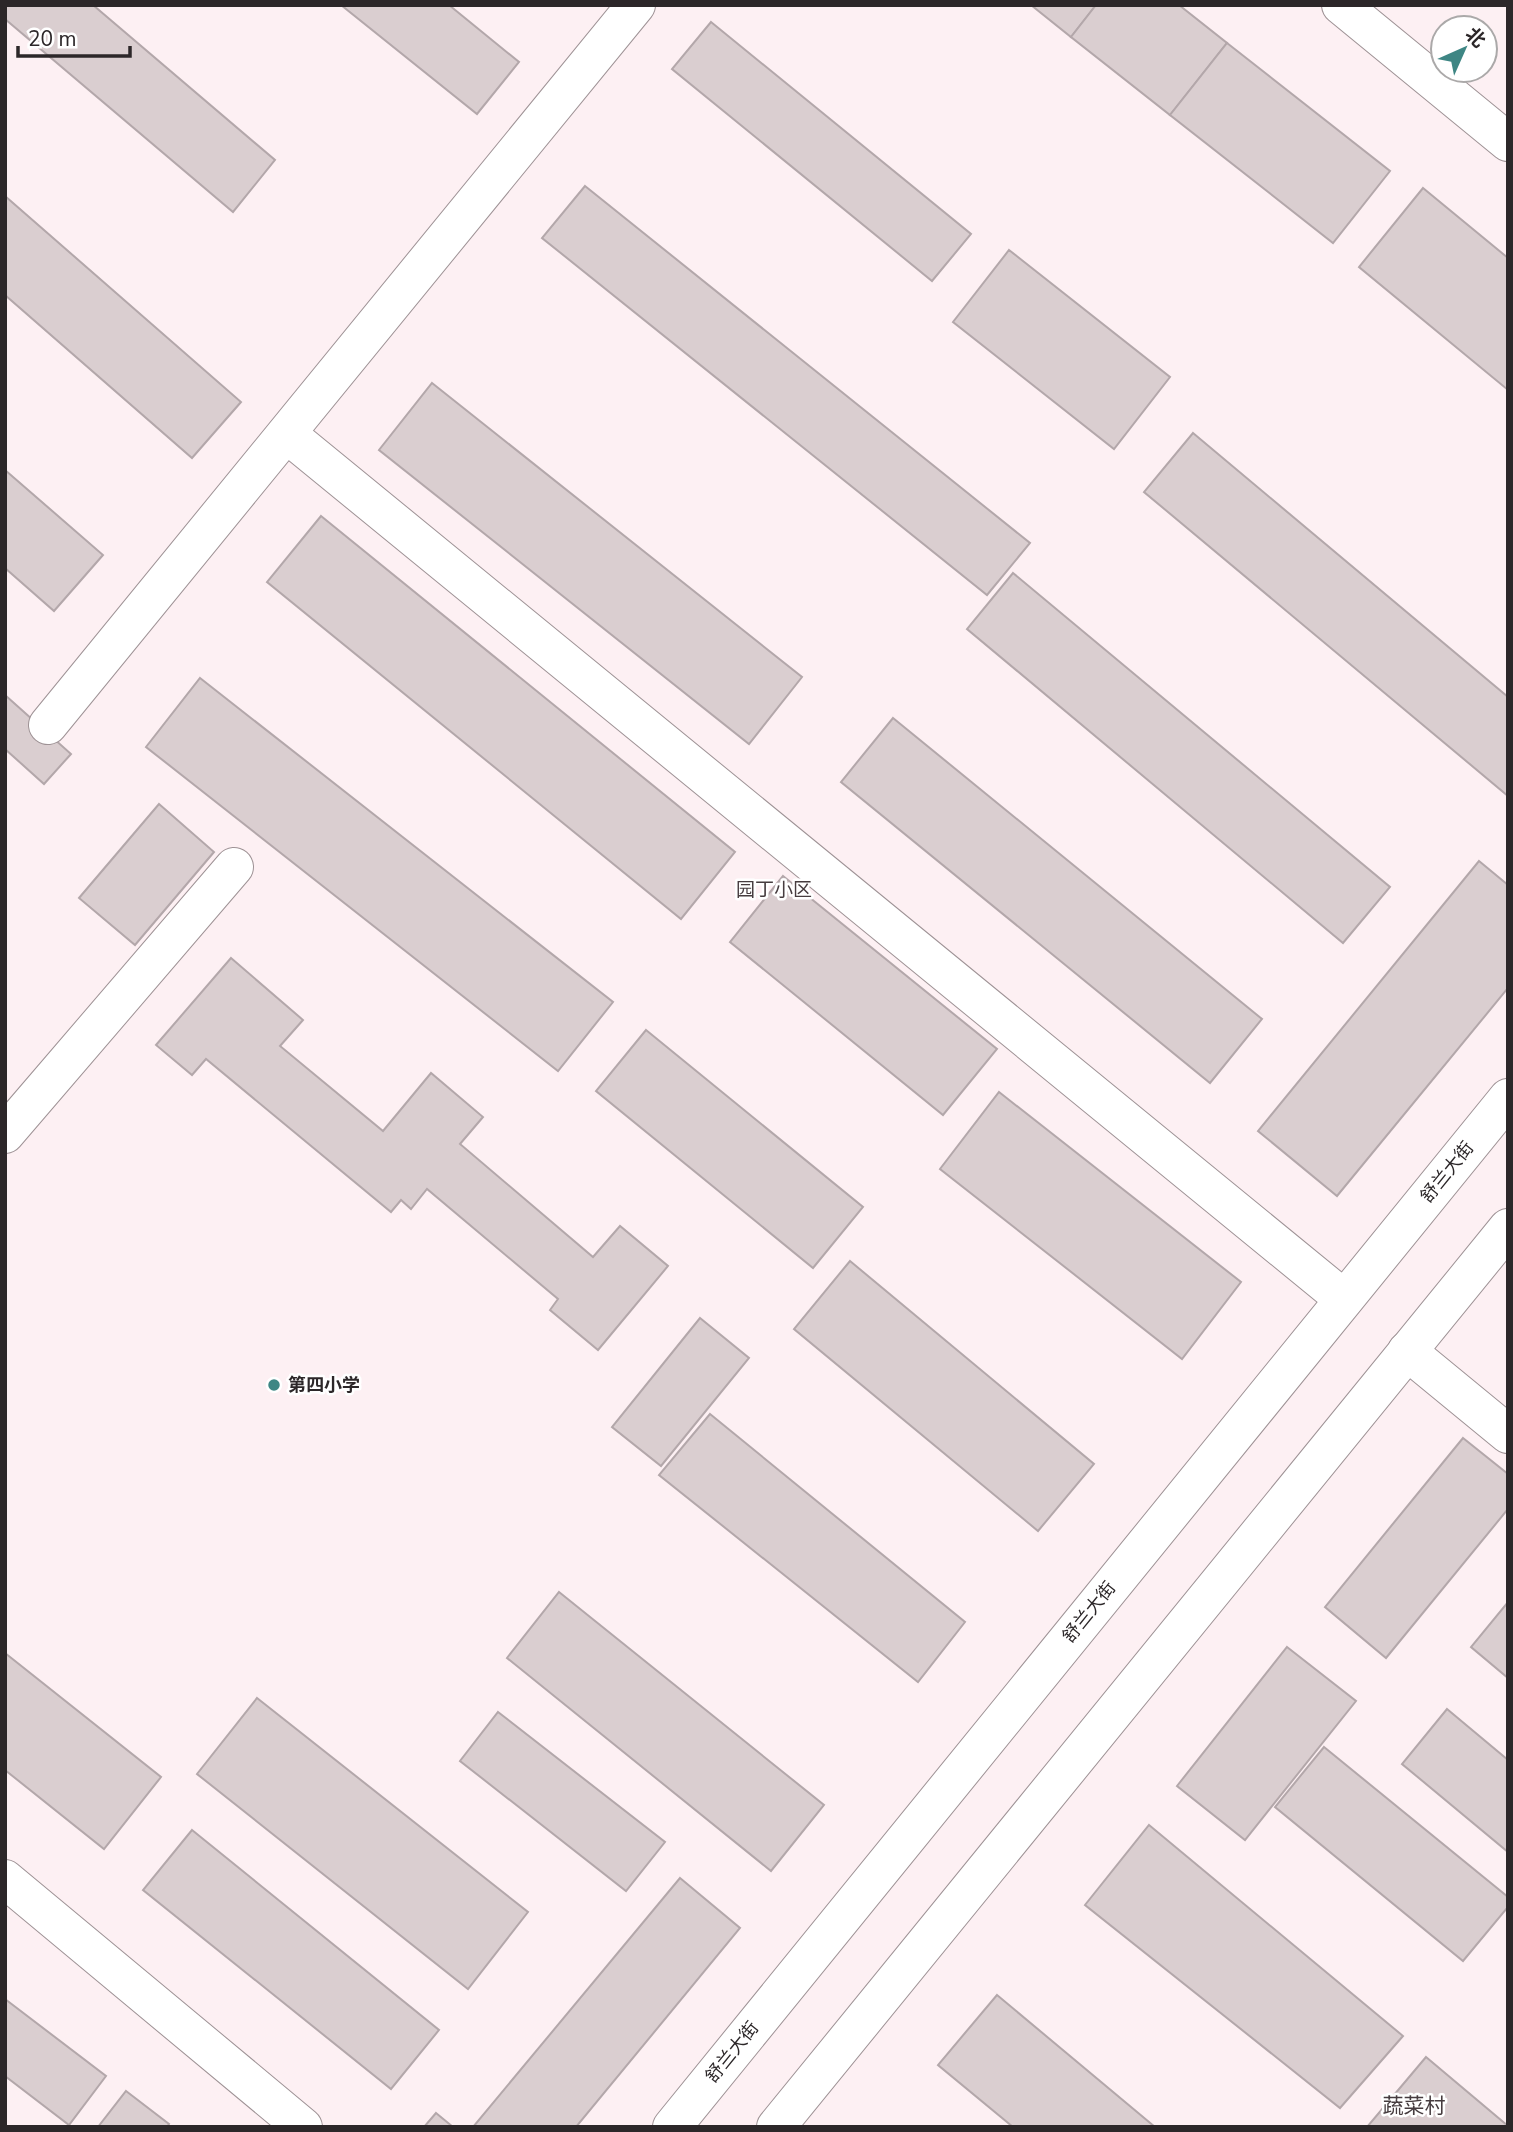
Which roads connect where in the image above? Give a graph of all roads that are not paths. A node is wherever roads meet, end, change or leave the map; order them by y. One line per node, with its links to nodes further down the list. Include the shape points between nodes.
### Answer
1 (636, 5): 4 (street)
2 (1341, 5): 3 (street)
3 (1508, 142)
4 (287, 434): 5 (street); 10 (street)
5 (48, 725)
6 (234, 867): 8 (street)
7 (1508, 1098): 10 (street, 舒兰大街)
8 (5, 1134)
9 (1508, 1228): 11 (street)
10 (1344, 1298): 15 (street, 舒兰大街)
11 (1407, 1350): 12 (street); 16 (street)
12 (1508, 1434)
13 (5, 1879): 14 (street)
14 (303, 2127)
15 (672, 2127)
16 (776, 2127)

